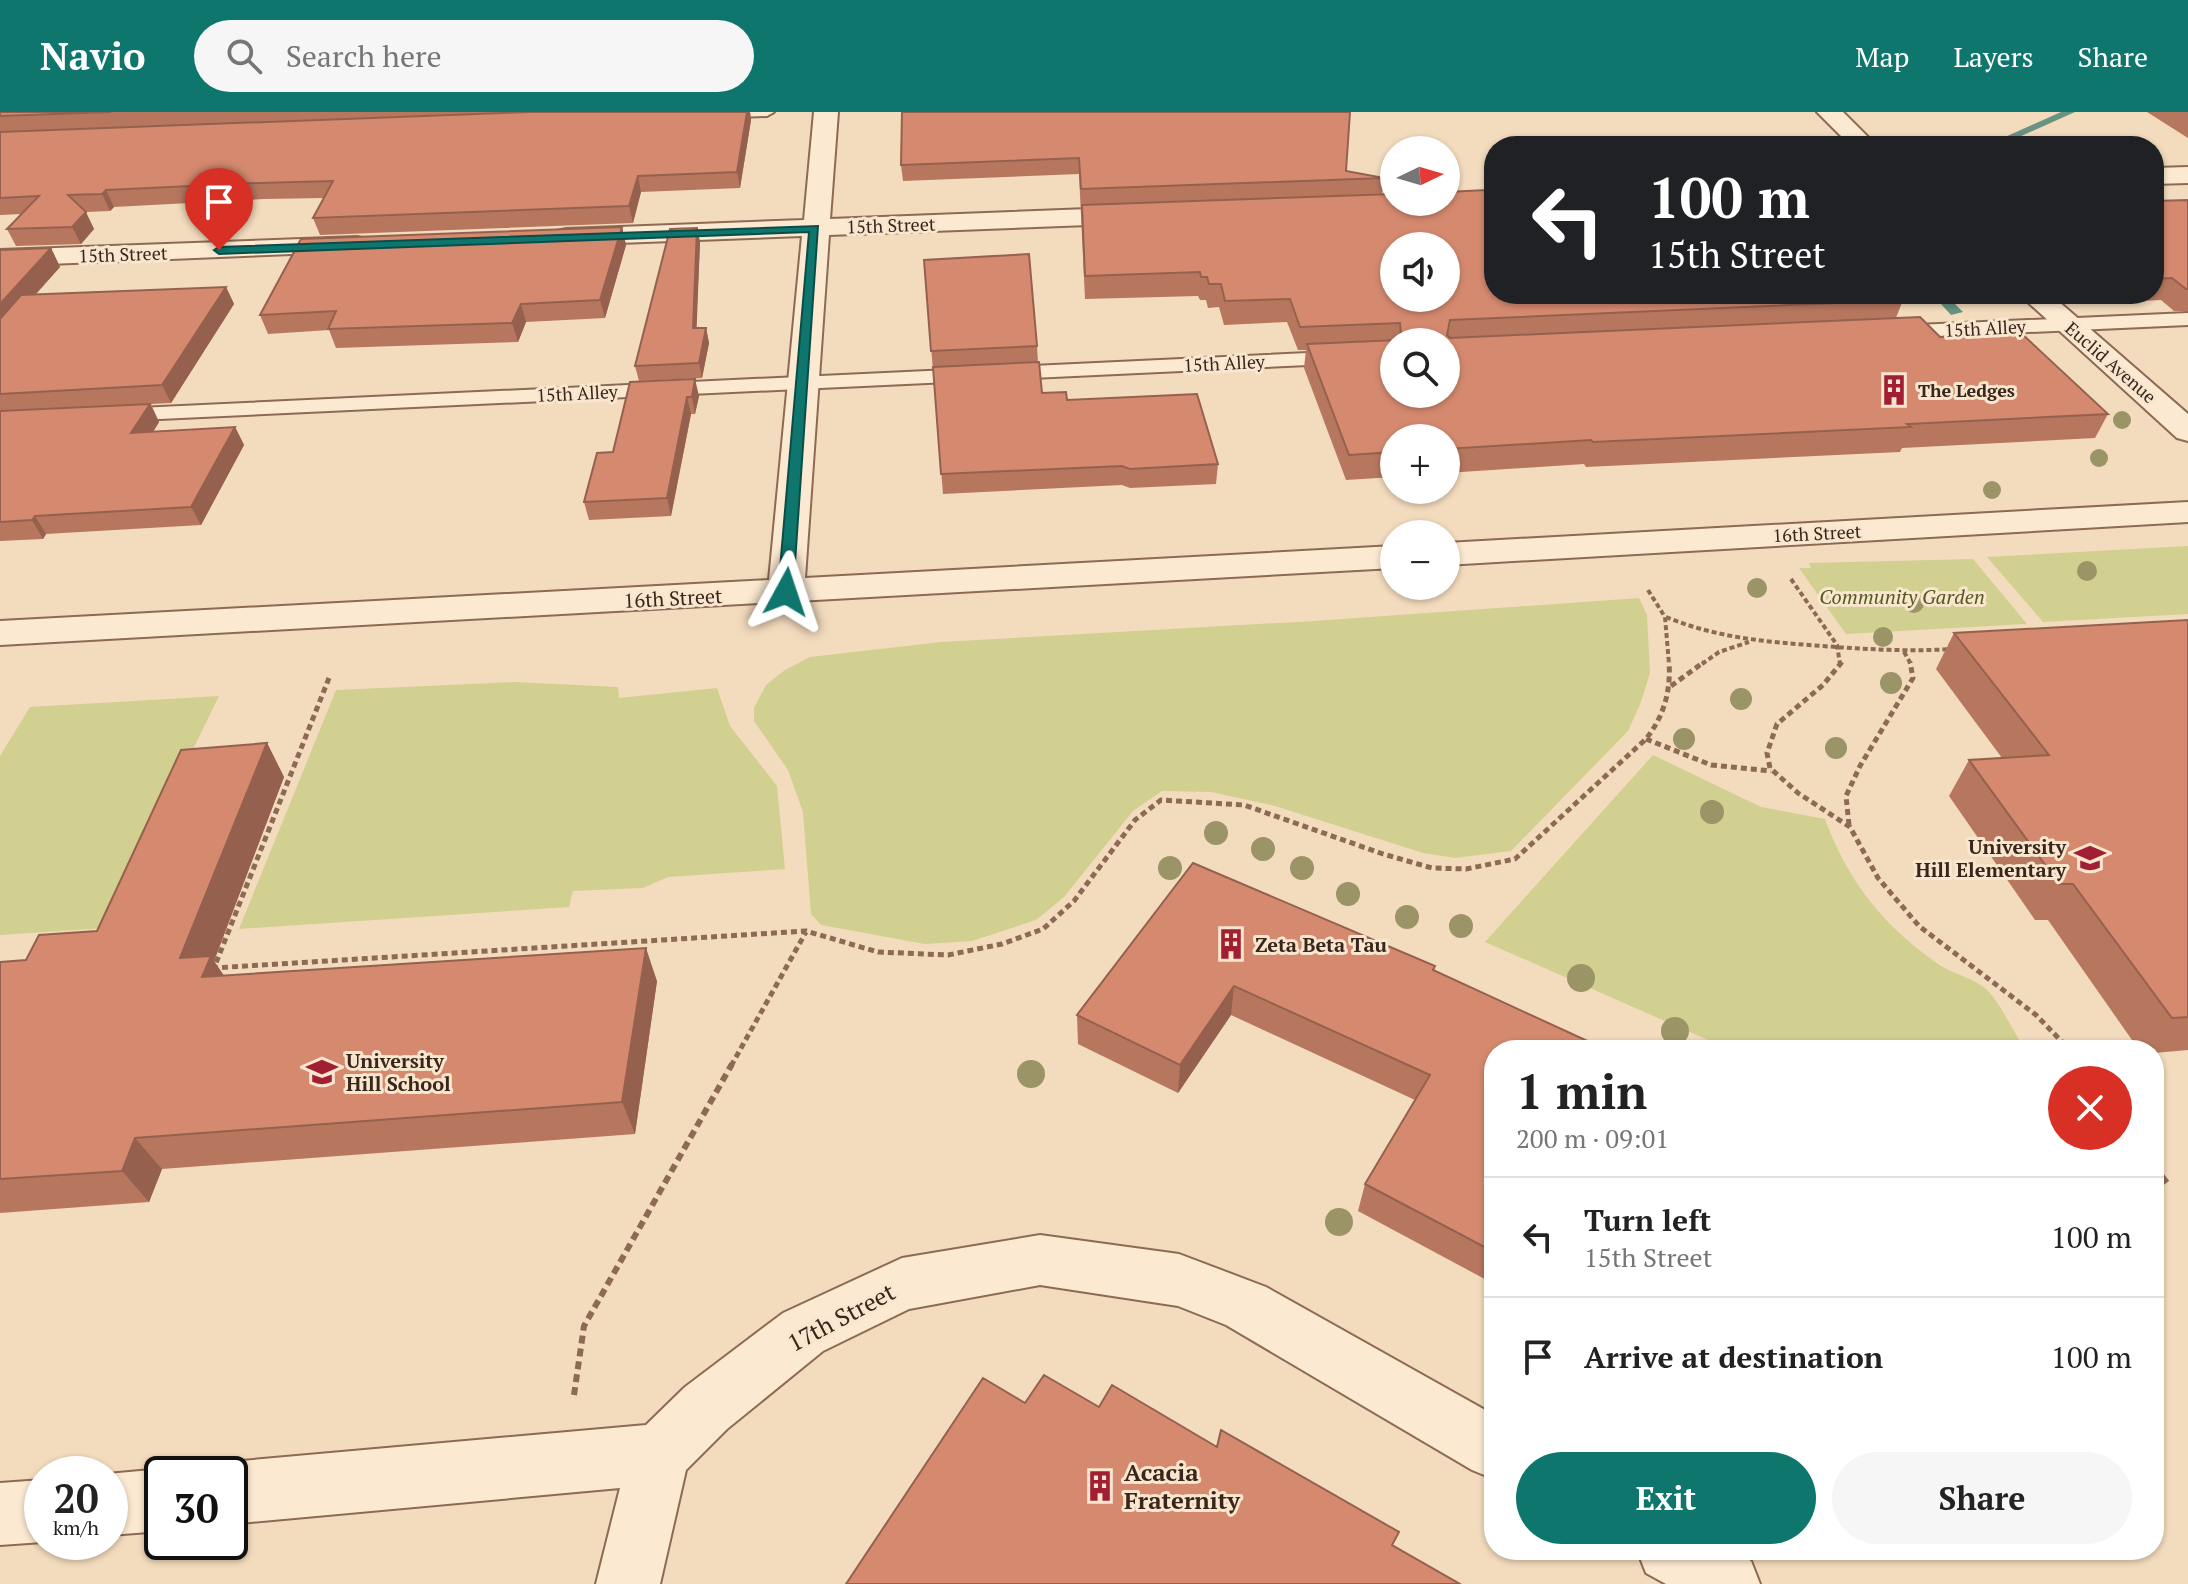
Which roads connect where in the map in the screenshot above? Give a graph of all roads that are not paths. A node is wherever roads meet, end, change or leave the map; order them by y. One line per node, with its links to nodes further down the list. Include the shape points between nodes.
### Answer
1 (767, 112): 4 (lane)
2 (826, 112): 9 (street)
3 (1829, 112): 5 (street)
4 (703, 114)
5 (1854, 136)
6 (2188, 175): 7 (street)
7 (2164, 176)
8 (1162, 214): 9 (street, 15th Street)
9 (814, 228): 10 (street, 15th Street); 18 (street)
10 (543, 238)
11 (383, 244): 12 (street, 15th Street)
12 (0, 258)
13 (2044, 304): 15 (street, Euclid Avenue)
14 (2188, 319): 15 (lane, 15th Alley)
15 (2067, 324): 16 (lane, 15th Alley); 20 (street, Euclid Avenue)
16 (1870, 333)
17 (1380, 356): 18 (lane, 15th Alley)
18 (802, 383): 19 (lane, 15th Alley); 24 (street)
19 (94, 416)
20 (2188, 431)
21 (2188, 512): 22 (street, 16th Street)
22 (1460, 553)
23 (1380, 558): 24 (street, 16th Street)
24 (786, 592): 25 (street, 16th Street)
25 (0, 633)
26 (1484, 1443): 27 (street, 17th Street, via 1246,1306 1179,1280 1040,1260 902,1284 803,1332 706,1408)
27 (659, 1454): 28 (street); 32 (street)
28 (248, 1491)
29 (24, 1512): 30 (street)
30 (0, 1514)
31 (1686, 1560): 33 (street)
32 (628, 1584)
33 (1728, 1584)

